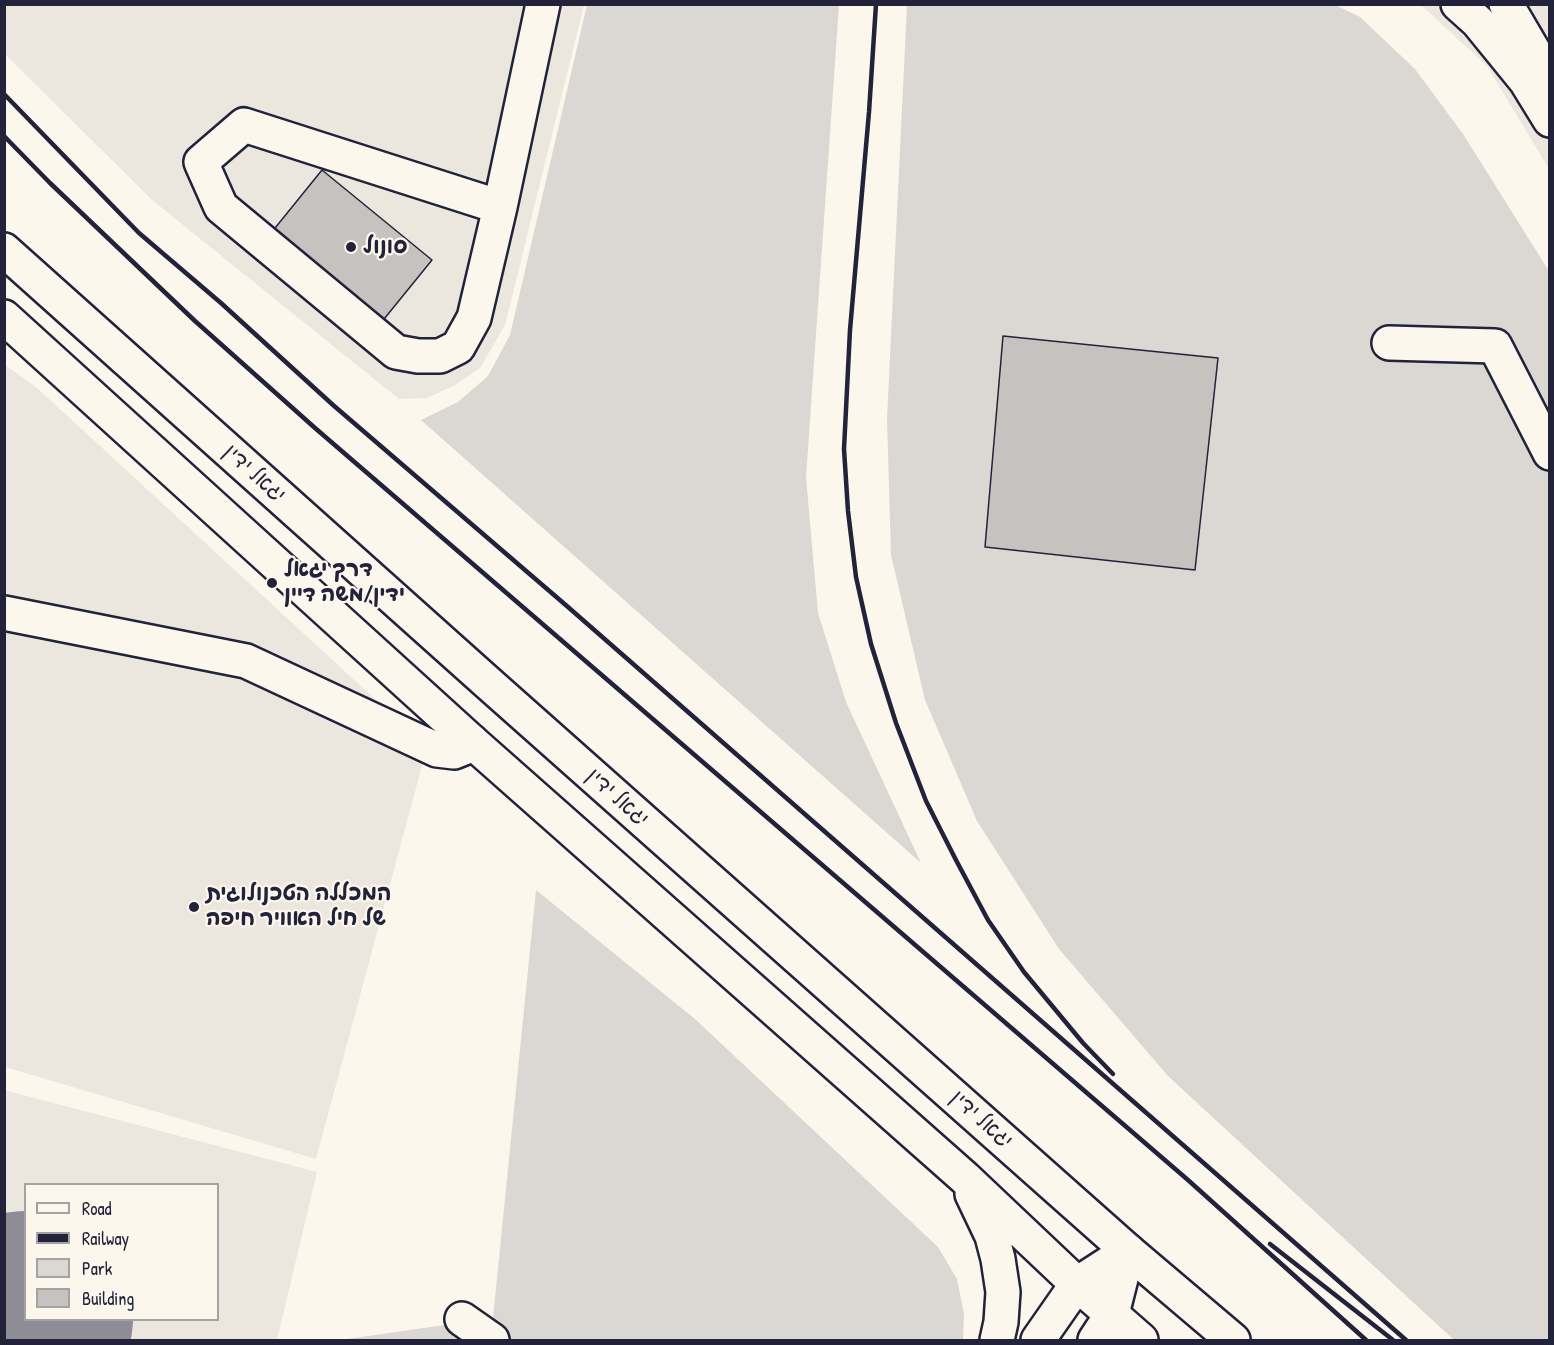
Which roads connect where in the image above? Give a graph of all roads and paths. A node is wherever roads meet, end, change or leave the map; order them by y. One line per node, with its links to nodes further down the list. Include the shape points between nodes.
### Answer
1 (543, 4): 6 (main road)
2 (1458, 4): 5 (main road, via 1478,22 1526,81)
3 (1506, 4): 4 (main road)
4 (1550, 80)
5 (1550, 120)
6 (500, 207): 6 (main road, via 474,318 458,347 440,356 418,356 396,352 221,207 201,162 244,125)
7 (4, 250): 14 (main road, יגאל ידין)
8 (4, 317): 12 (main road)
9 (1389, 343): 10 (main road, via 1495,346)
10 (1550, 453)
11 (4, 613): 12 (main road, via 246,661 427,747 454,752)
12 (471, 741): 13 (main road)
13 (965, 1178): 15 (main road); 19 (main road, via 992,1236 998,1259 1003,1292)
14 (1128, 1251): 15 (main road); 17 (main road); 22 (main road, יגאל ידין)
15 (1077, 1284): 17 (main road); 20 (main road)
16 (462, 1318): 18 (main road)
17 (1104, 1327): 21 (main road)
18 (492, 1341)
19 (997, 1341)
20 (1038, 1341)
21 (1140, 1341)
22 (1233, 1341)

